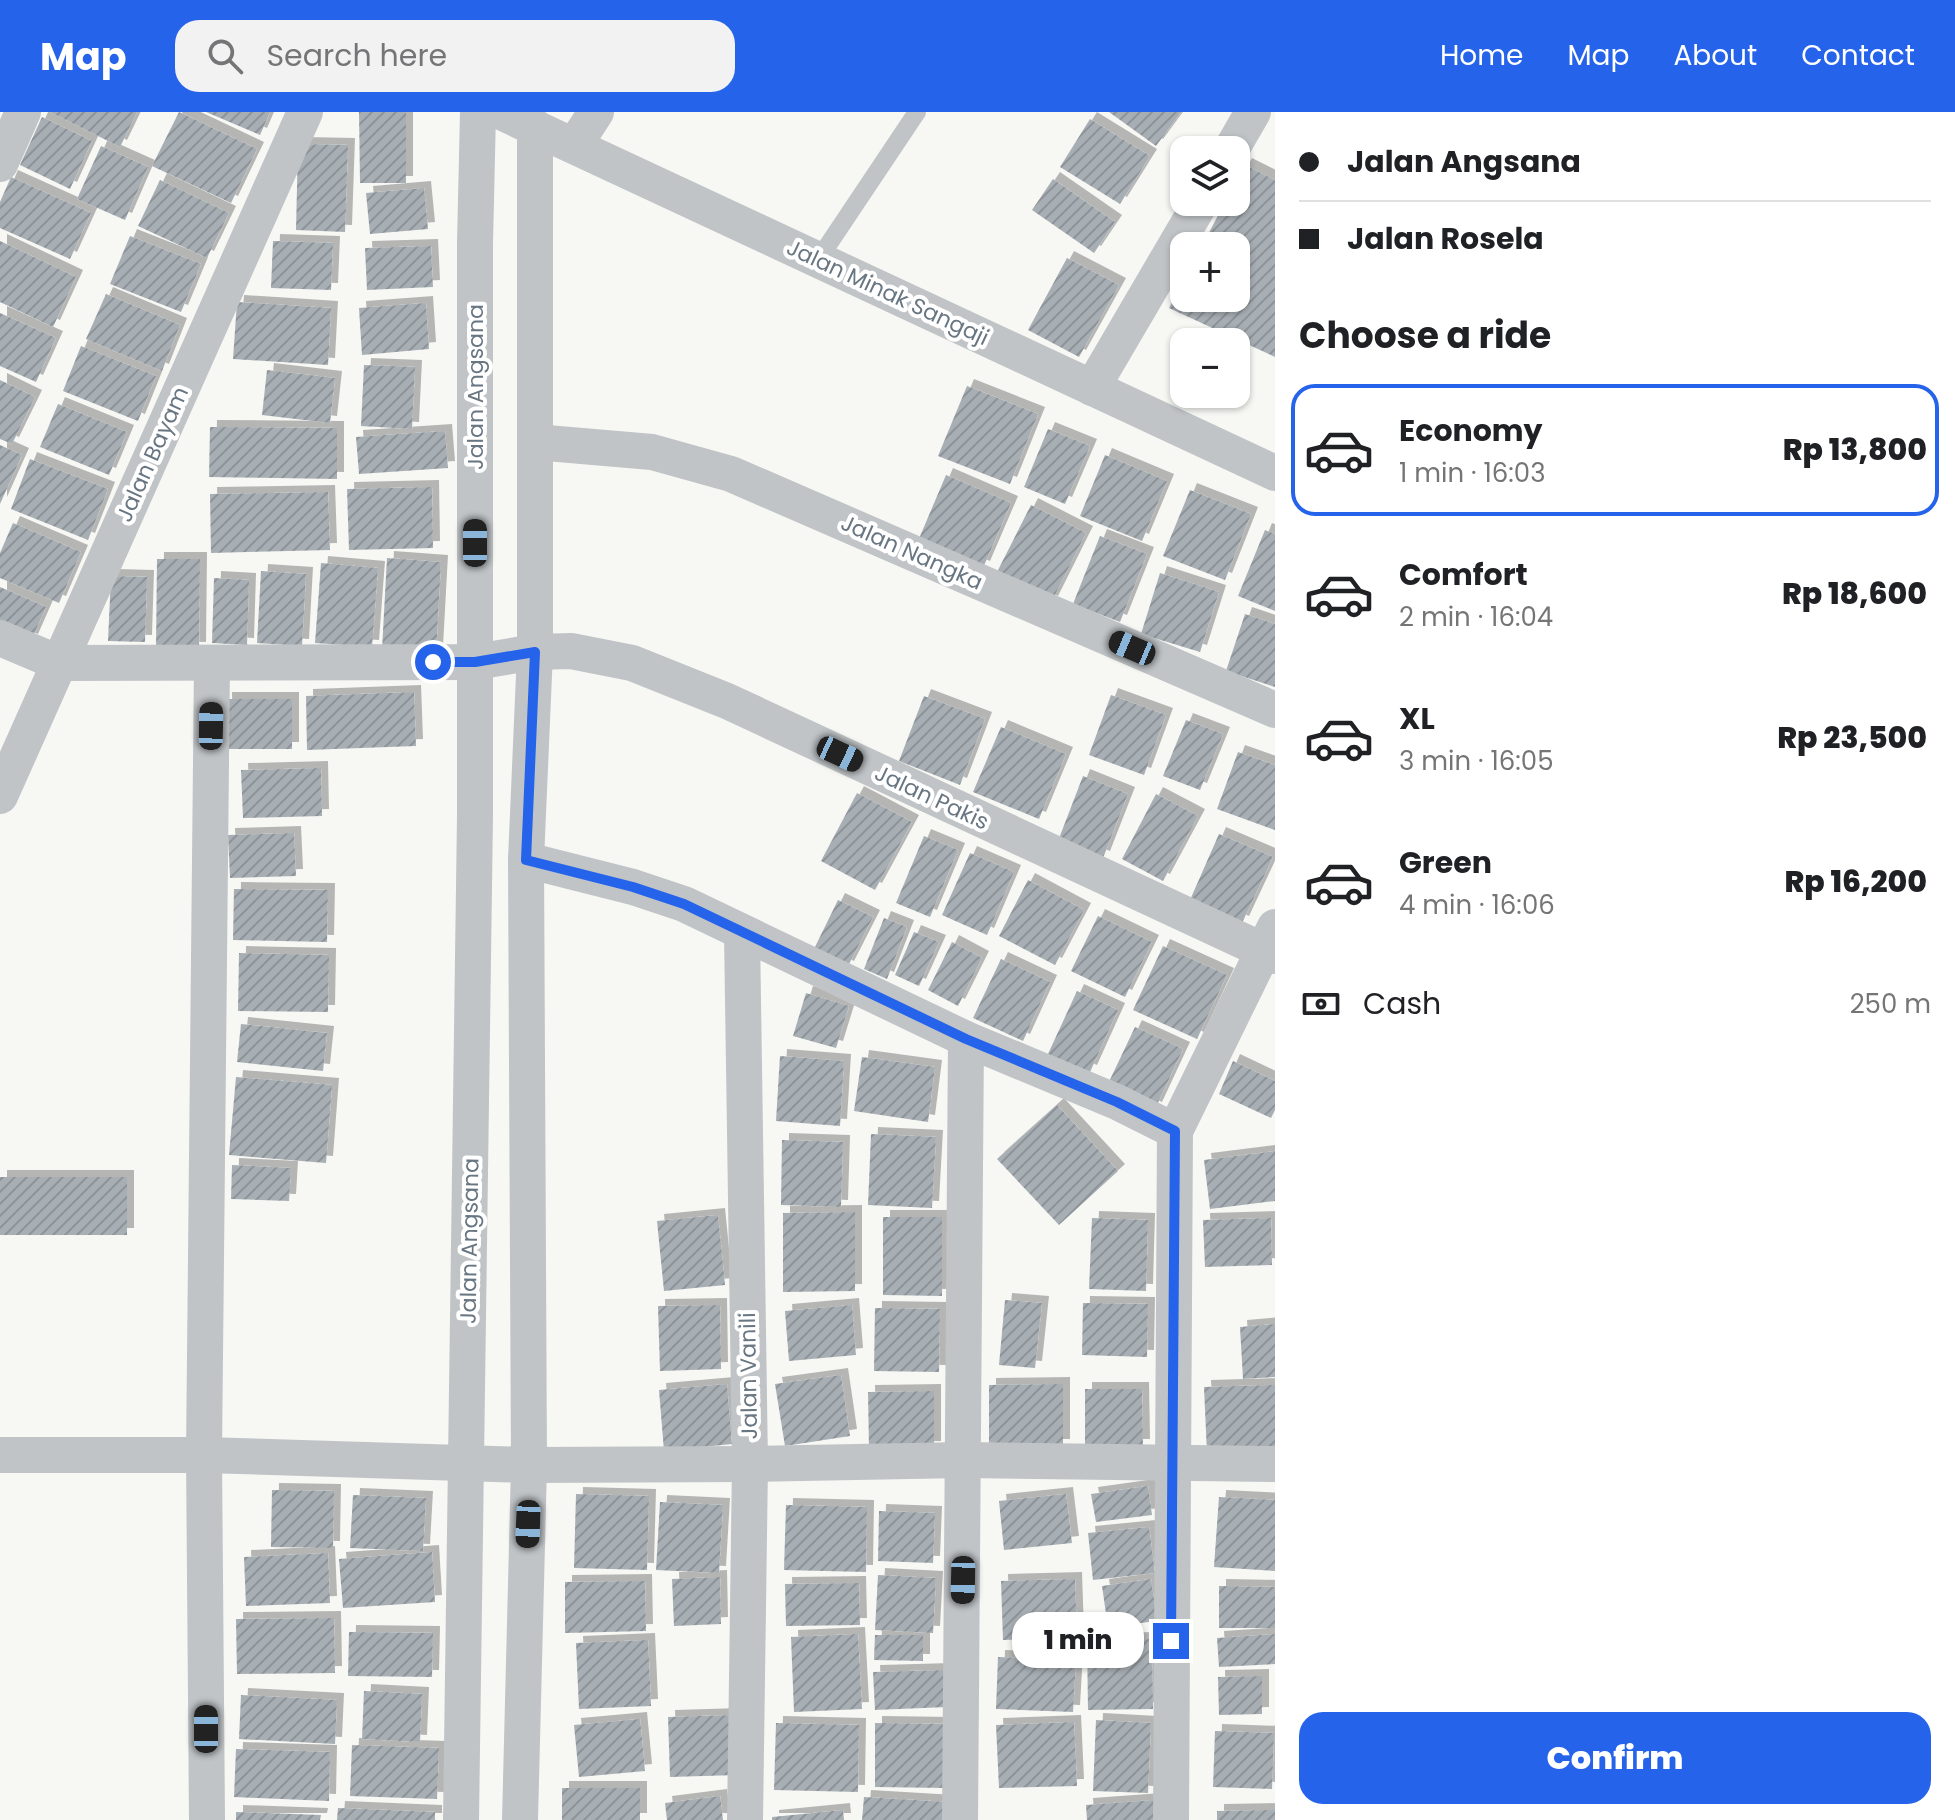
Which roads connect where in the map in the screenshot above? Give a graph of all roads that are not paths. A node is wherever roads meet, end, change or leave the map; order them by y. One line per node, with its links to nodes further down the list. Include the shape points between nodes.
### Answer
1 (23, 112): 11 (street)
2 (305, 112): 20 (street, Jalan Bayam)
3 (478, 112): 19 (street, Jalan Angsana)
4 (501, 112): 8 (street, Jalan Minak Sangaji)
5 (596, 112): 10 (street)
6 (917, 112): 13 (lane)
7 (1253, 112): 9 (street)
8 (535, 127): 10 (street, Jalan Minak Sangaji); 15 (street)
9 (1239, 136)
10 (574, 146): 13 (street, Jalan Minak Sangaji)
11 (0, 164)
12 (1193, 216): 14 (street)
13 (818, 260): 14 (street, Jalan Minak Sangaji)
14 (1092, 388): 16 (street, Jalan Minak Sangaji)
15 (535, 442): 18 (street); 22 (street, Jalan Nangka, via 652,452 731,474)
16 (1275, 473)
17 (0, 638): 20 (street)
18 (535, 652): 19 (street, Jalan Pakis); 24 (street); 26 (street, Jalan Pakis, via 571,651 632,663)
19 (475, 662): 21 (street); 33 (street, Jalan Angsana)
20 (59, 663): 21 (street); 23 (street, Jalan Bayam)
21 (212, 663): 30 (street)
22 (1275, 710)
23 (0, 796)
24 (526, 860): 25 (street, via 633,887); 36 (street)
25 (742, 933): 27 (street); 34 (street, Jalan Vanili)
26 (1271, 945): 28 (street)
27 (966, 1039): 28 (street); 31 (street)
28 (1175, 1131): 32 (street)
29 (0, 1455): 30 (street)
30 (204, 1455): 33 (street); 37 (street)
31 (964, 1460): 32 (street); 34 (street); 41 (street)
32 (1172, 1463): 35 (street); 42 (street)
33 (466, 1464): 36 (street); 38 (street, Jalan Angsana)
34 (750, 1464): 36 (street); 40 (street, Jalan Vanili)
35 (1275, 1464)
36 (529, 1465): 39 (street)
37 (207, 1820)
38 (461, 1820)
39 (520, 1820)
40 (745, 1820)
41 (960, 1820)
42 (1171, 1820)

